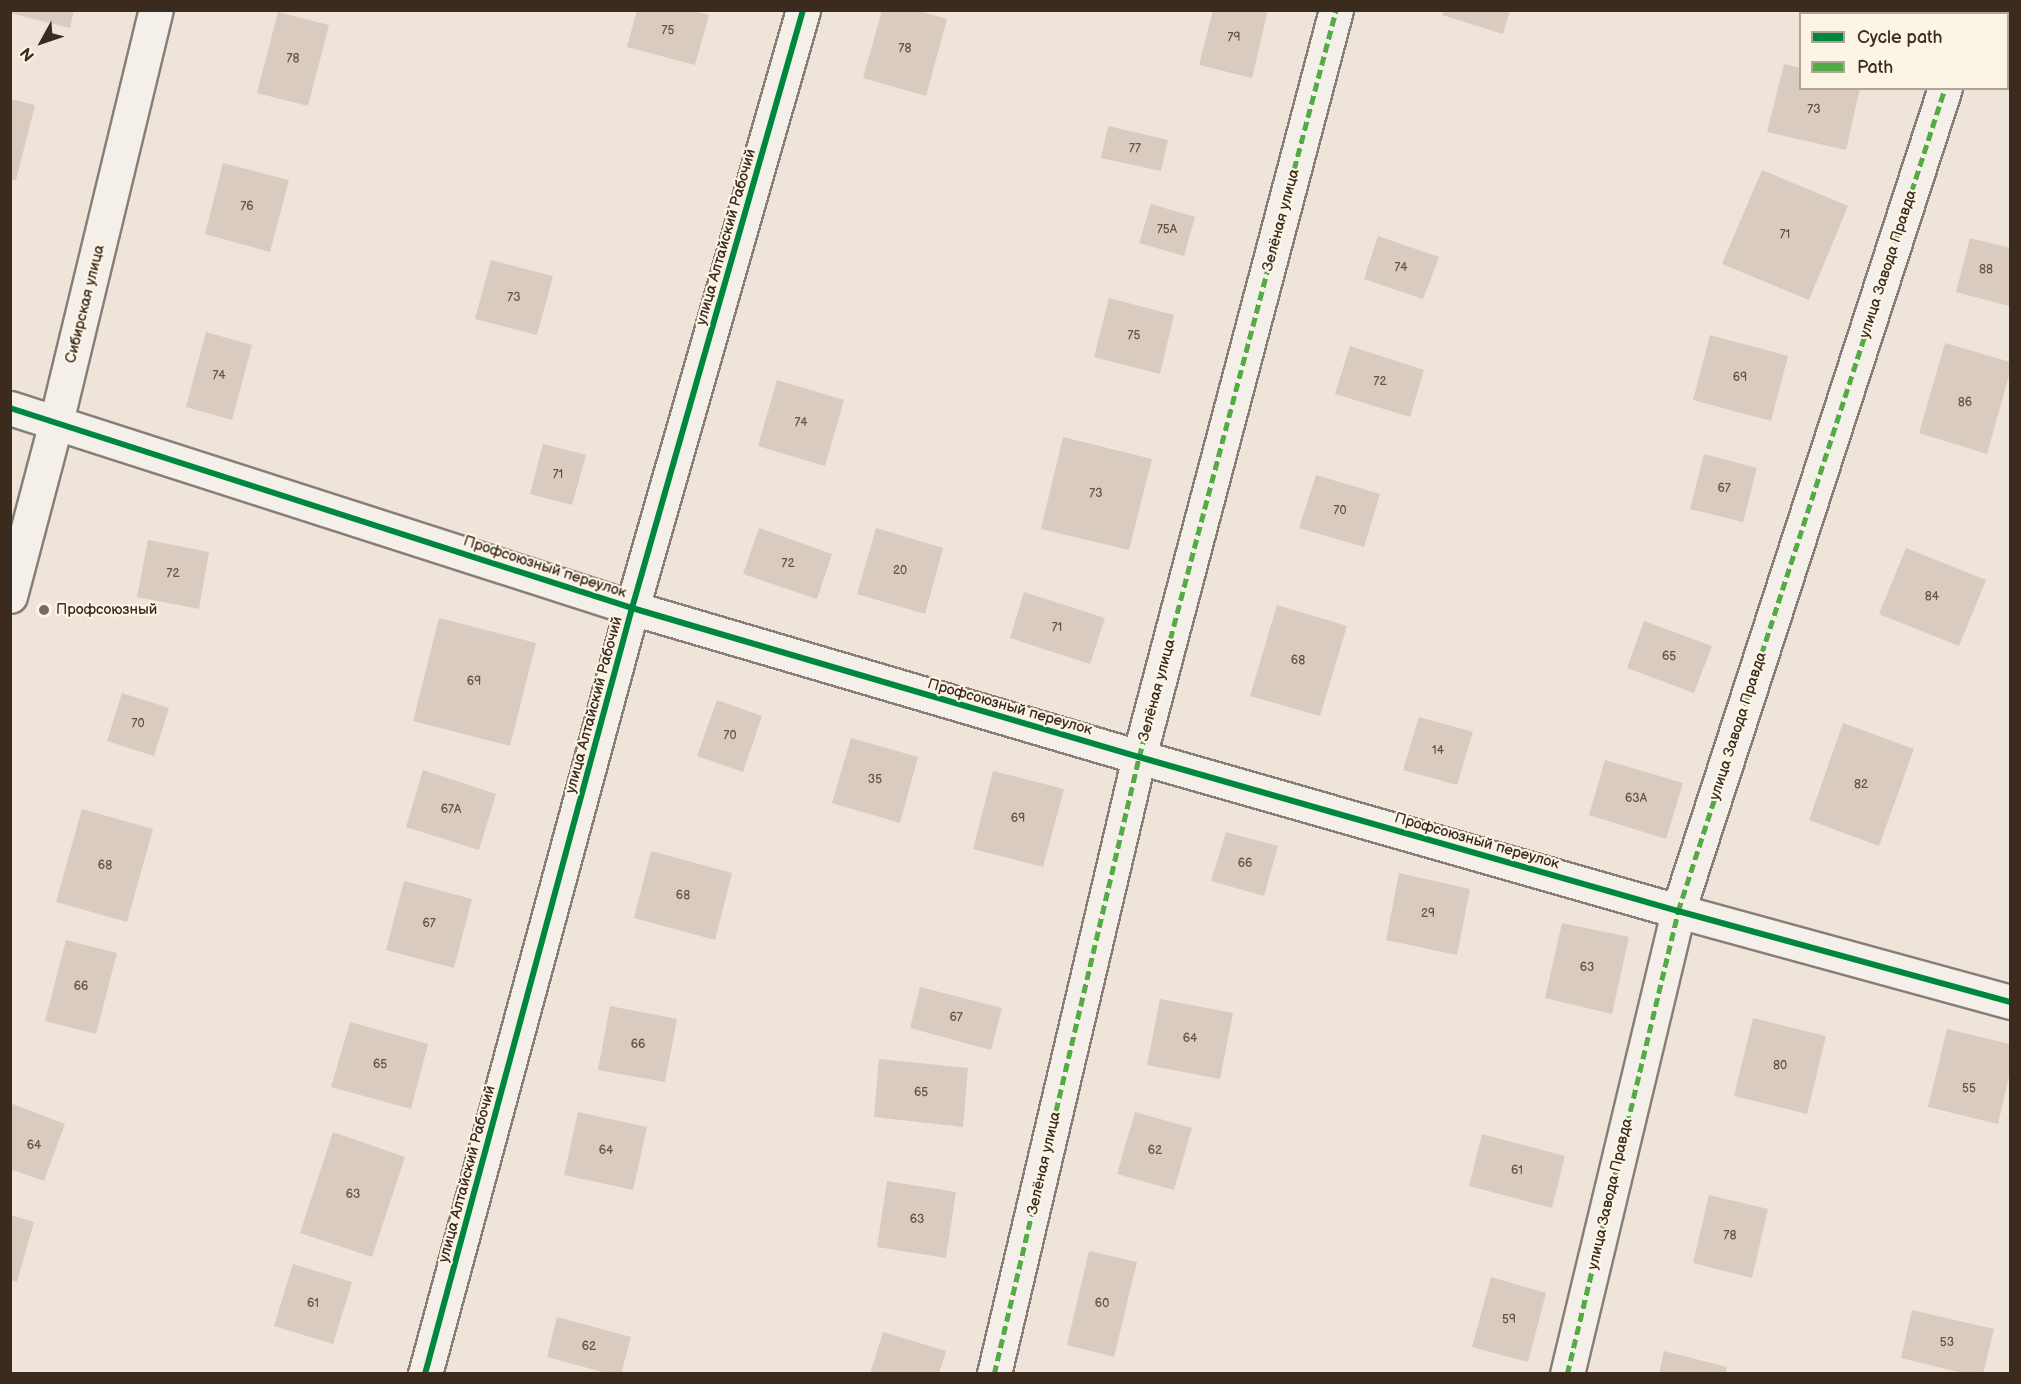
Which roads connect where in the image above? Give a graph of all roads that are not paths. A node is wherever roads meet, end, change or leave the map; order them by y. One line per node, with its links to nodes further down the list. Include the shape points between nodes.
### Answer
1 (156, 10): 6 (street, Сибирская улица)
2 (803, 10): 8 (street, улица Алтайский Рабочий)
3 (1336, 10): 9 (street, Зелёная улица)
4 (1943, 90): 10 (street, улица Завода Правда)
5 (10, 408): 6 (street, Профсоюзный переулок)
6 (56, 422): 7 (street, Сибирская улица); 8 (street, Профсоюзный переулок)
7 (10, 596)
8 (632, 608): 9 (street, Профсоюзный переулок); 12 (street, улица Алтайский Рабочий)
9 (1139, 757): 10 (street, Профсоюзный переулок); 13 (street, Зелёная улица)
10 (1678, 911): 11 (street, Профсоюзный переулок); 14 (street, улица Завода Правда)
11 (2010, 1002)
12 (425, 1374)
13 (994, 1374)
14 (1567, 1374)

